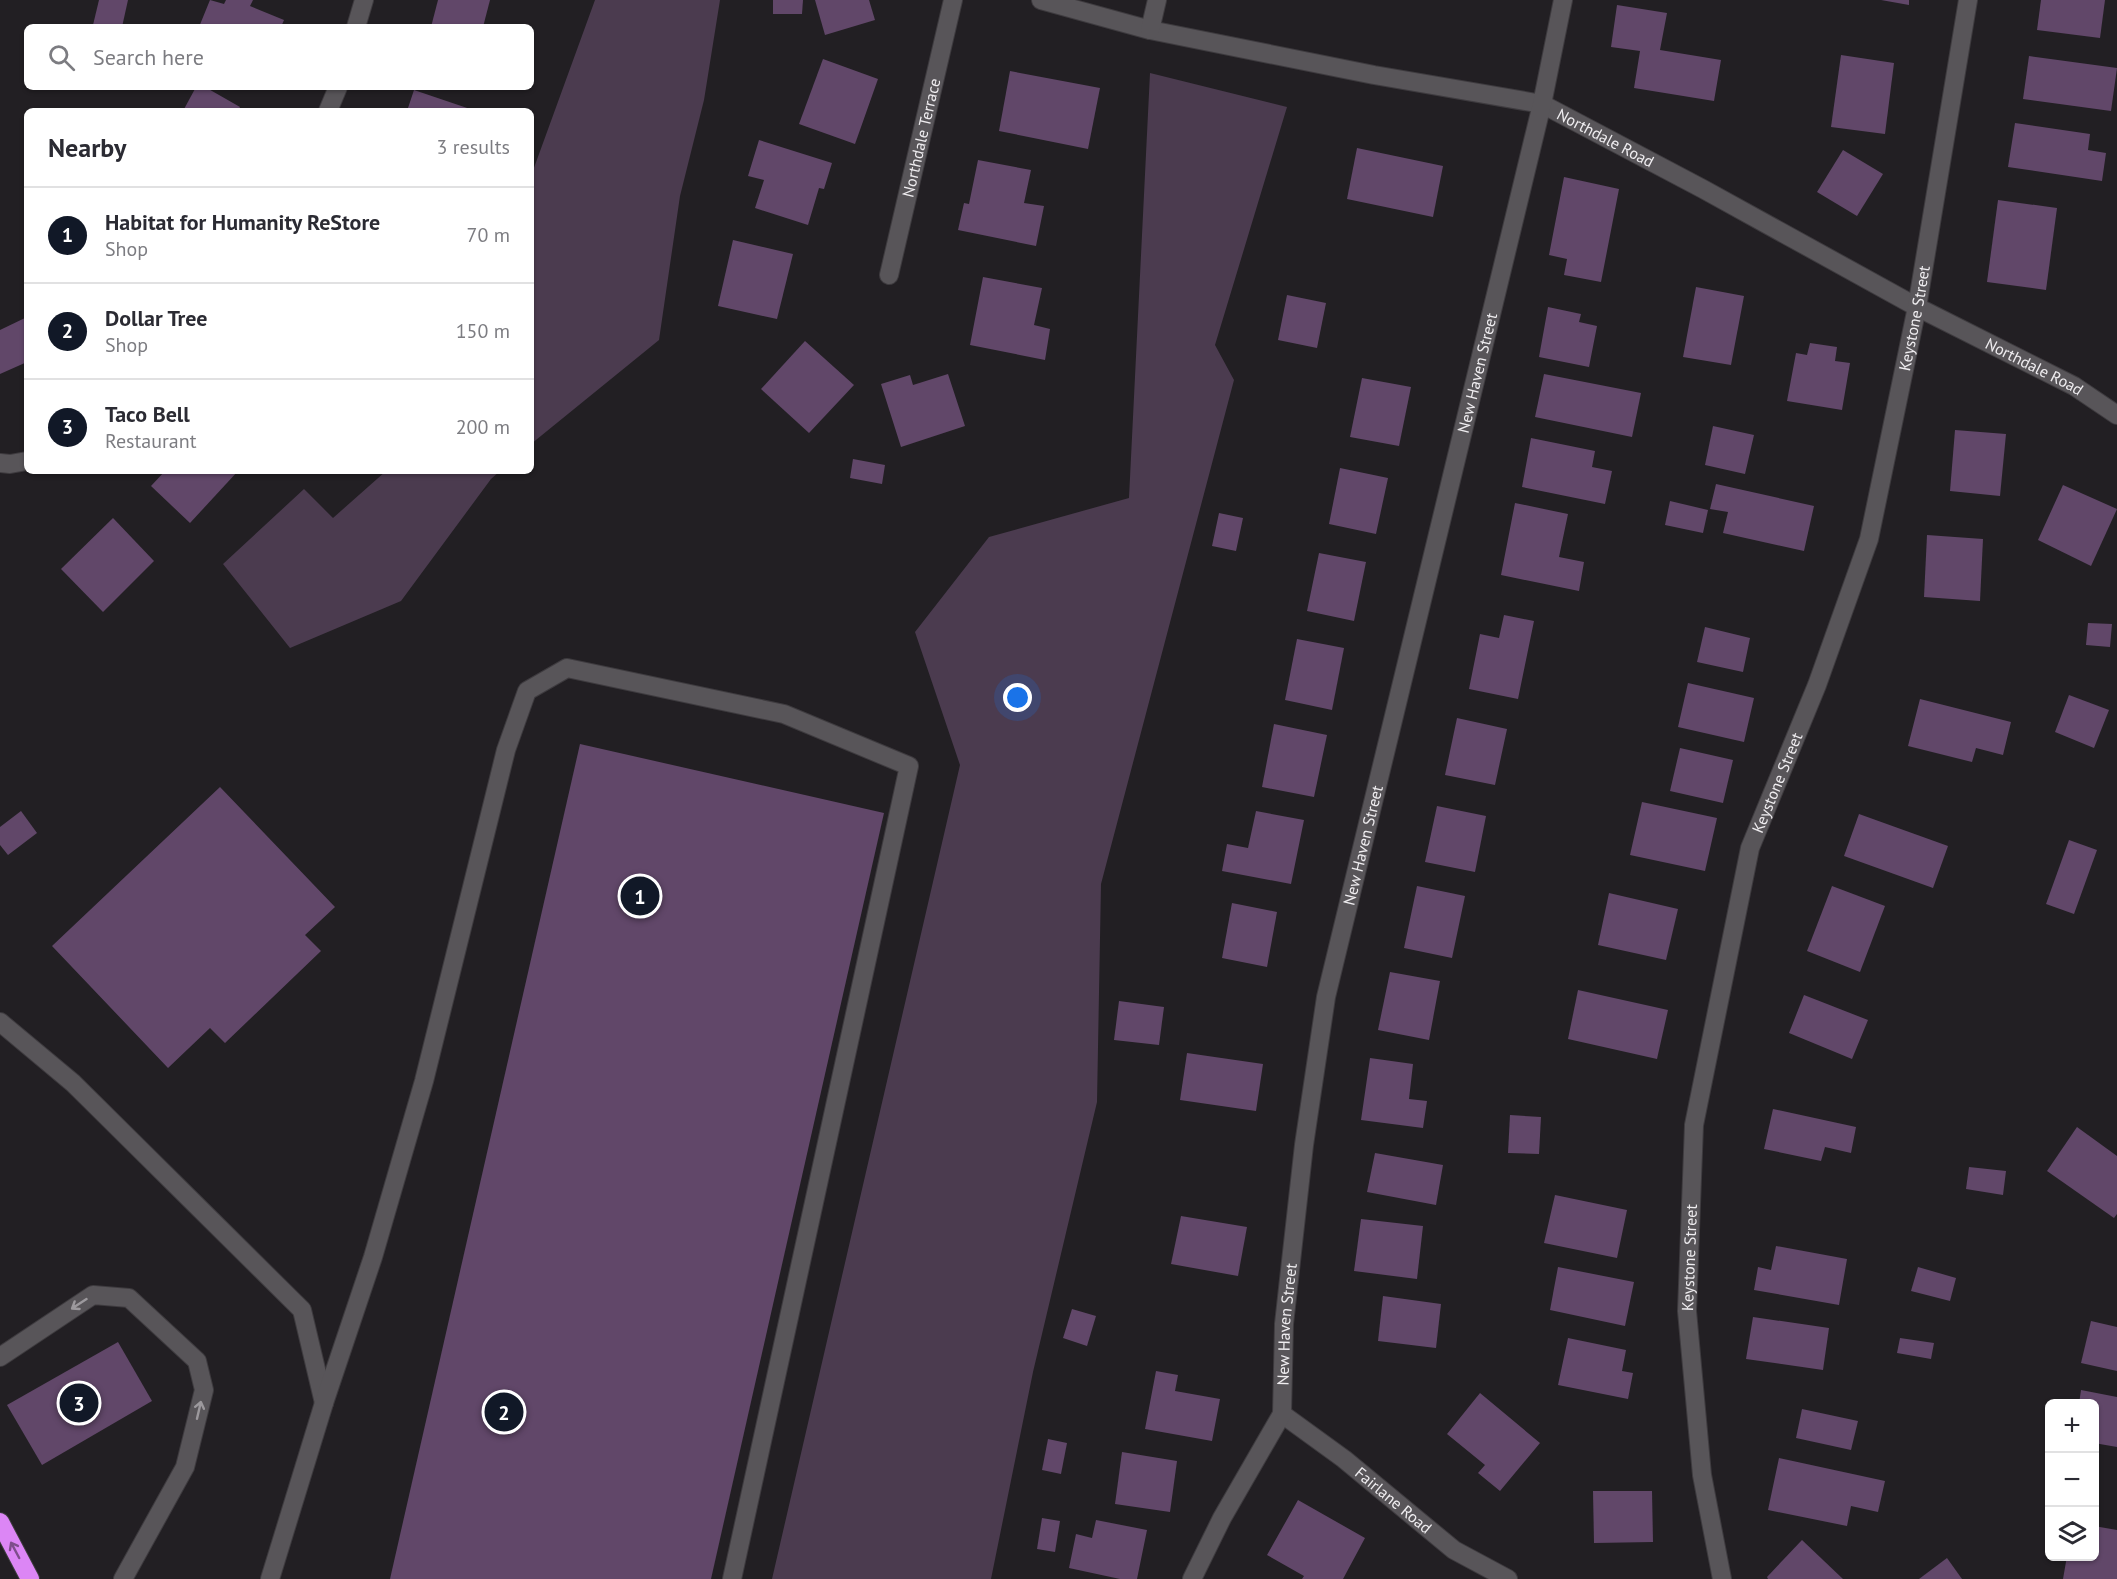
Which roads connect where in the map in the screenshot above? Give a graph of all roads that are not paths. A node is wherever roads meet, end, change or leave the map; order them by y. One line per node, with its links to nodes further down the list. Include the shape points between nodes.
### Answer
1 (364, 0): 7 (street)
2 (953, 0): 12 (street, Northdale Terrace)
3 (1041, 0): 8 (street, Northdale Road)
4 (1157, 0): 8 (street)
5 (1563, 0): 10 (street, New Haven Street)
6 (1968, 0): 13 (street, Keystone Street)
7 (357, 24)
8 (1150, 30): 10 (street, Northdale Road)
9 (337, 90): 11 (street)
10 (1542, 105): 13 (street, Northdale Road); 20 (street, New Haven Street, via 1326,997 1284,1324)
11 (329, 108)
12 (889, 275)
13 (1917, 307): 14 (street, Northdale Road, via 2074,386); 28 (street, Keystone Street, via 1869,539 1817,685 1750,848 1694,1125 1687,1311 1702,1475)
14 (2117, 415)
15 (24, 462): 16 (street)
16 (0, 463)
17 (0, 1022): 19 (street, via 73,1083 303,1310)
18 (0, 1357): 23 (street, one-way to 18, via 185,1467 204,1390 196,1361 129,1298 93,1295)
19 (324, 1402): 24 (street); 25 (street, via 373,1257 421,1092 507,750 527,691 567,668 784,714 909,766)
20 (1282, 1414): 26 (street, New Haven Street); 27 (street, Fairlane Road, via 1344,1459 1454,1550)
21 (0, 1522): 22 (highway, one-way to 21)
22 (30, 1579)
23 (123, 1579)
24 (270, 1579)
25 (732, 1579)
26 (1192, 1579)
27 (1508, 1579)
28 (1722, 1579)

